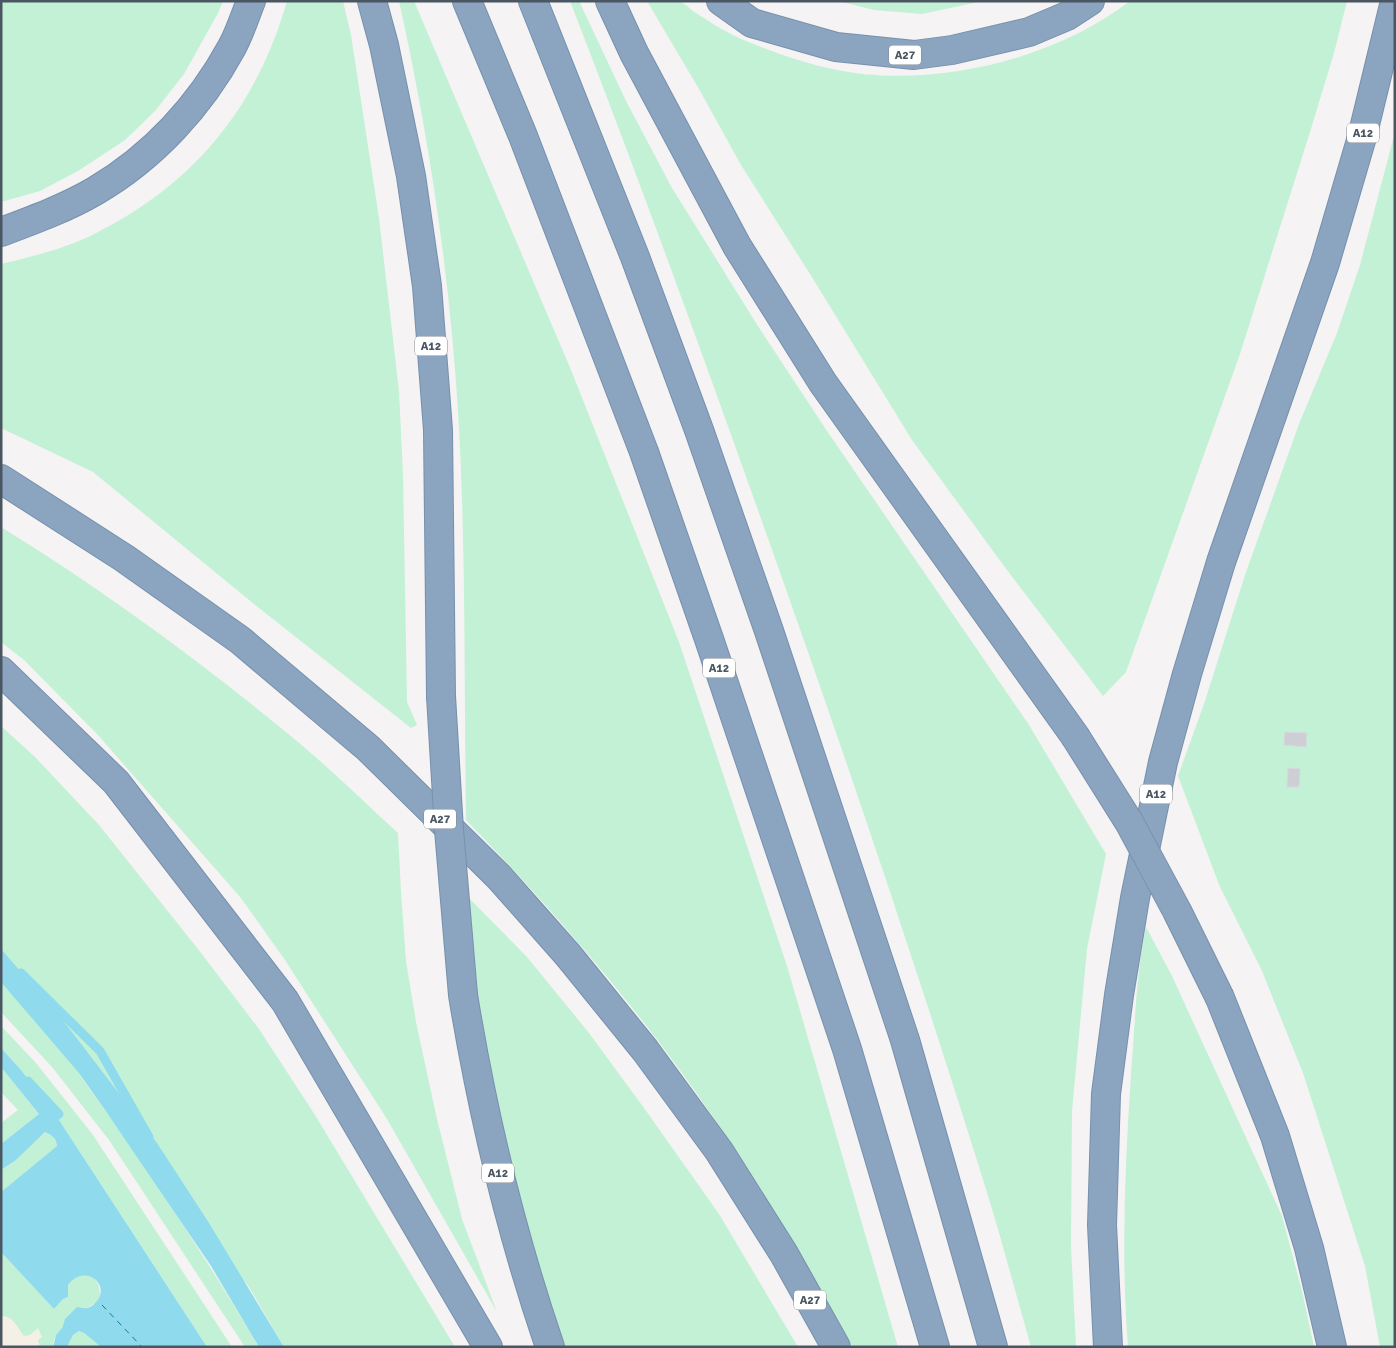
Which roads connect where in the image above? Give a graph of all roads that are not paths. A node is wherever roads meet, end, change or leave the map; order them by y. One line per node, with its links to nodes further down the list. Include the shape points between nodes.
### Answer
1 (251, 1): 9 (highway, via 232,46 194,106 149,153 95,191)
2 (372, 1): 13 (highway, A12, bridge, via 411,176 427,286 438,430 441,696 448,830 463,995 498,1176)
3 (467, 1): 15 (highway, A12, via 523,136 644,452 710,639 847,1049)
4 (533, 1): 16 (highway, via 635,257 770,631 905,1040)
5 (610, 1): 18 (highway, A12, bridge, via 634,53 737,246 823,383 1075,736 1129,822 1177,910 1220,998 1275,1136 1309,1248)
6 (721, 1): 7 (highway, A27, via 752,23 836,47 914,55 952,50 1028,32 1067,16)
7 (1090, 1)
8 (1395, 1): 17 (highway, A12, via 1362,137 1325,263 1221,562 1163,762 1130,927 1106,1094 1102,1225)
9 (1, 232)
10 (1, 479): 14 (highway, A27, via 124,558 240,640 368,748 499,877 568,954 640,1043 719,1151 784,1254)
11 (1, 671): 12 (highway, via 116,782 285,1002)
12 (488, 1347)
13 (550, 1347)
14 (836, 1347)
15 (935, 1347)
16 (993, 1347)
17 (1108, 1347)
18 (1332, 1347)

